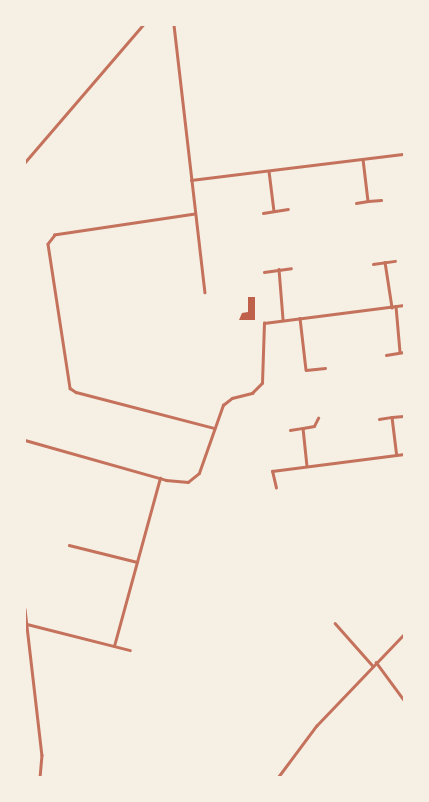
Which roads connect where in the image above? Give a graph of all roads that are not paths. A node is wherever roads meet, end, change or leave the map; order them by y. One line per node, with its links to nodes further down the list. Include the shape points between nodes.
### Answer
1 (143, 25): 5 (street)
2 (174, 25): 7 (street)
3 (404, 154): 4 (street)
4 (363, 159): 6 (street); 9 (street)
5 (25, 162)
6 (270, 170): 7 (street); 12 (street)
7 (190, 180): 14 (street)
8 (381, 200): 9 (street)
9 (368, 201): 10 (street)
10 (356, 203)
11 (288, 209): 12 (street)
12 (274, 211): 13 (street)
13 (263, 213)
14 (195, 214): 21 (street); 33 (street, via 55,236 48,244 71,388)
15 (395, 261): 16 (street)
16 (385, 262): 17 (street); 23 (street)
17 (373, 264)
18 (291, 268): 19 (street)
19 (279, 269): 20 (street); 25 (street)
20 (264, 272)
21 (204, 292)
22 (404, 305): 23 (street)
23 (393, 307): 24 (street); 26 (street)
24 (300, 318): 25 (street); 28 (street, via 306,370)
25 (284, 319): 33 (street, via 264,323 262,383 252,393 228,401)
26 (402, 352): 27 (street)
27 (386, 355)
28 (325, 368)
29 (403, 416): 31 (street)
30 (318, 418): 34 (street, via 314,426)
31 (392, 418): 32 (street); 38 (street)
32 (378, 419)
33 (214, 428): 40 (street, via 196,477 183,483)
34 (303, 428): 35 (street); 39 (street)
35 (290, 430)
36 (25, 440): 40 (street)
37 (404, 454): 38 (street)
38 (397, 455): 39 (street)
39 (307, 466): 41 (street, via 272,471)
40 (160, 478): 43 (street)
41 (276, 488)
42 (69, 545): 43 (street)
43 (138, 562): 48 (street)
44 (25, 609): 46 (street)
45 (335, 623): 50 (street)
46 (27, 624): 48 (street); 52 (street, via 42,755)
47 (404, 634): 50 (street)
48 (114, 646): 49 (street)
49 (130, 650)
50 (374, 664): 51 (street); 53 (street, via 316,726)
51 (404, 700)
52 (40, 777)
53 (278, 777)

